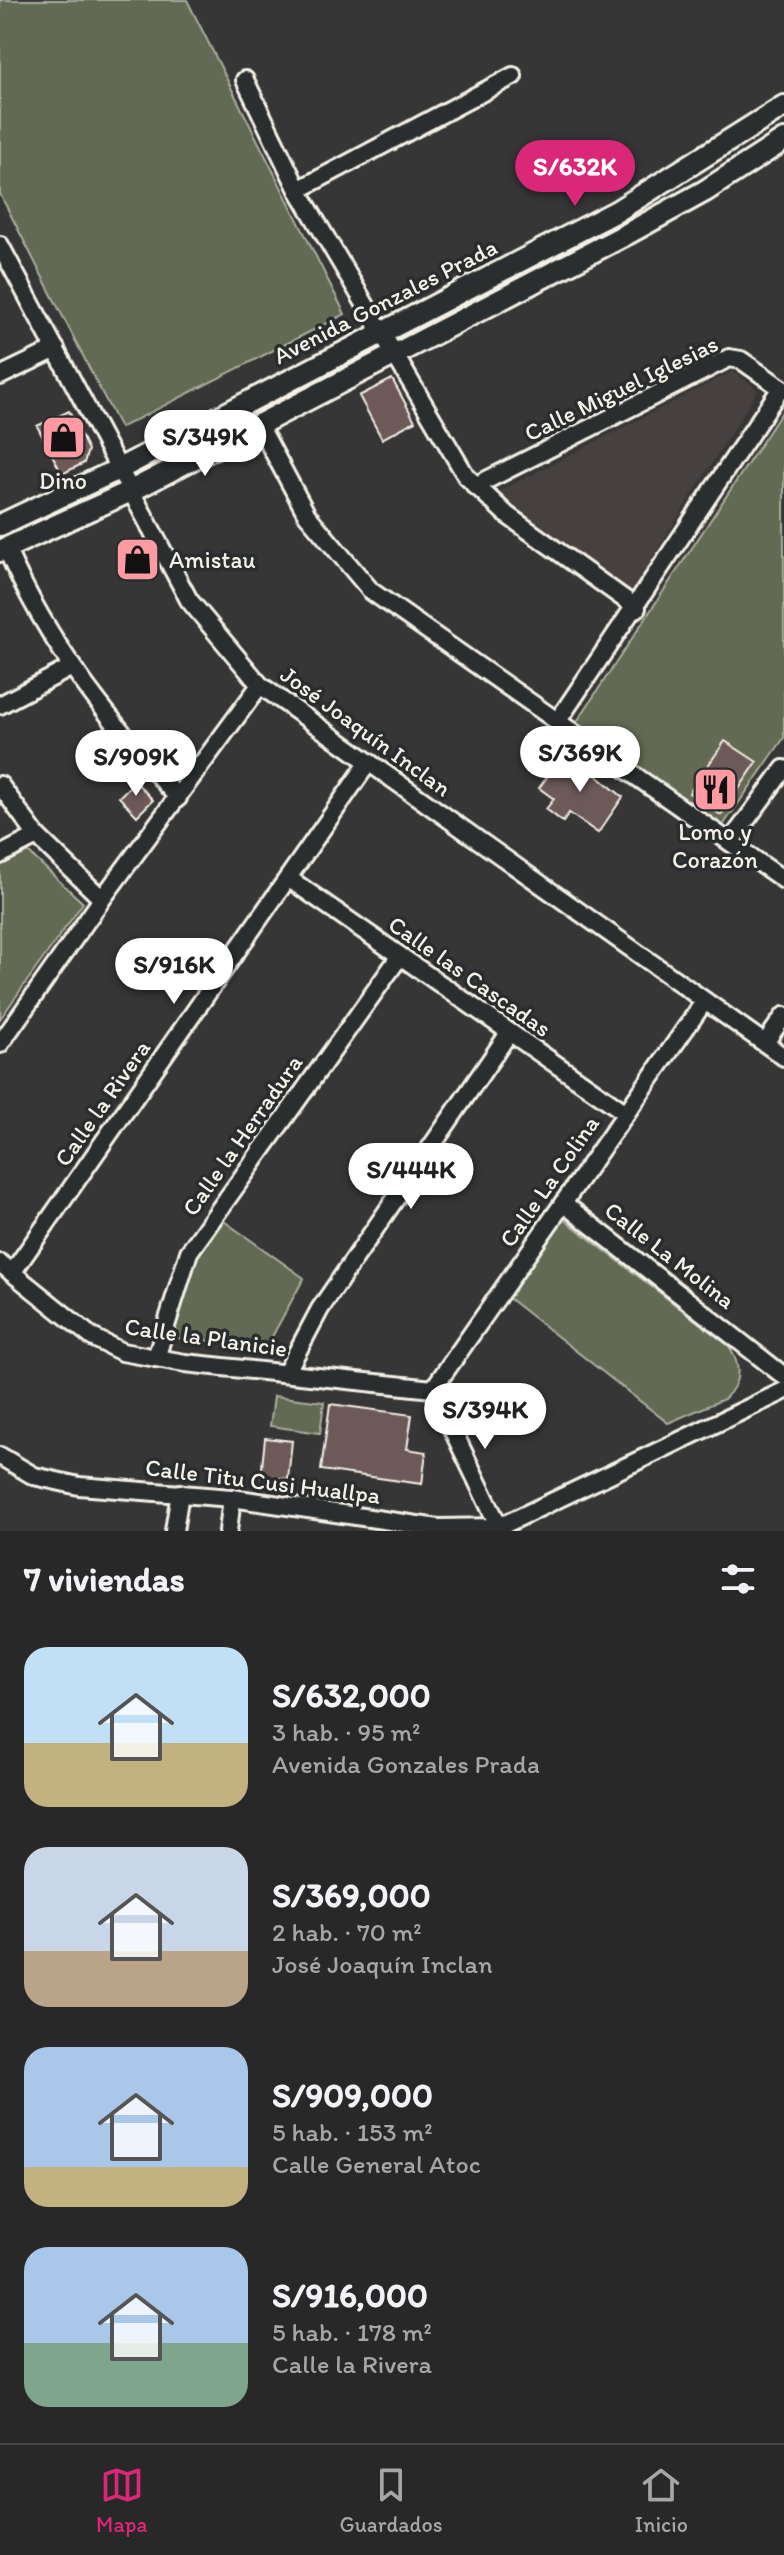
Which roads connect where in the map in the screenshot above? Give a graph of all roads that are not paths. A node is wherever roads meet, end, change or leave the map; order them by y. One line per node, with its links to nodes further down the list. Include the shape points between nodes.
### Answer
1 (513, 76): 7 (street)
2 (245, 80): 7 (street)
3 (784, 106): 5 (street, Avenida Gonzales Prada)
4 (784, 140): 6 (street, Avenida Gonzales Prada)
5 (729, 142): 6 (street); 9 (street, Avenida Gonzales Prada, via 617,211)
6 (745, 165): 11 (street, Avenida Gonzales Prada, via 670,211)
7 (298, 190): 9 (street)
8 (0, 245): 10 (street, José Joaquín Inclan)
9 (380, 332): 11 (street); 15 (street, Avenida Gonzales Prada)
10 (56, 349): 12 (street); 15 (street, José Joaquín Inclan)
11 (392, 354): 14 (street, Avenida Gonzales Prada); 16 (street)
12 (0, 376)
13 (782, 389): 16 (street, Calle Miguel Iglesias, via 741,360 729,358); 20 (street)
14 (258, 423): 17 (street, Avenida Gonzales Prada); 24 (street, via 307,515 371,591)
15 (119, 469): 17 (street, José Joaquín Inclan); 18 (street, Avenida Gonzales Prada)
16 (475, 486): 20 (street)
17 (131, 491): 19 (street, Avenida Gonzales Prada); 22 (street, José Joaquín Inclan, via 189,600)
18 (0, 525)
19 (3, 550): 21 (street)
20 (637, 608): 24 (street)
21 (70, 668): 23 (street); 28 (street)
22 (260, 685): 25 (street, José Joaquín Inclan); 28 (street)
23 (0, 705)
24 (557, 722): 30 (street)
25 (368, 763): 32 (street, Calle la Rivera); 36 (street, José Joaquín Inclan)
26 (784, 769): 30 (street)
27 (0, 785): 29 (street)
28 (178, 798): 34 (street)
29 (37, 836): 31 (street); 34 (street)
30 (730, 842): 33 (street)
31 (0, 855)
32 (288, 878): 35 (street, Calle las Cascadas); 44 (street, Calle la Rivera)
33 (784, 880)
34 (102, 899): 40 (street)
35 (400, 956): 38 (street, Calle las Cascadas); 45 (street, Calle la Herradura, via 189,1252)
36 (704, 1002): 39 (street, José Joaquín Inclan); 42 (street, Calle La Colina)
37 (784, 1016): 39 (street)
38 (509, 1033): 42 (street, Calle las Cascadas); 46 (street, via 320,1309)
39 (765, 1043): 41 (street, José Joaquín Inclan)
40 (0, 1044)
41 (784, 1057)
42 (626, 1113): 43 (street, Calle La Colina)
43 (563, 1203): 47 (street, Calle La Molina); 48 (street, Calle La Colina)
44 (6, 1268): 45 (street, Calle la Planicie, via 92,1337 122,1352)
45 (156, 1358): 46 (street, Calle la Planicie)
46 (286, 1373): 48 (street, Calle la Planicie)
47 (784, 1376)
48 (433, 1389): 53 (street)
49 (784, 1391): 53 (street, Calle Titu Cusi Huallpa)
50 (0, 1456): 51 (street, Calle Titu Cusi Huallpa, via 34,1476 79,1486)
51 (180, 1493): 52 (street, Calle Titu Cusi Huallpa); 54 (street)
52 (232, 1498): 53 (street, Calle Titu Cusi Huallpa, via 438,1528); 55 (street)
53 (500, 1529)
54 (174, 1531)
55 (228, 1531)

